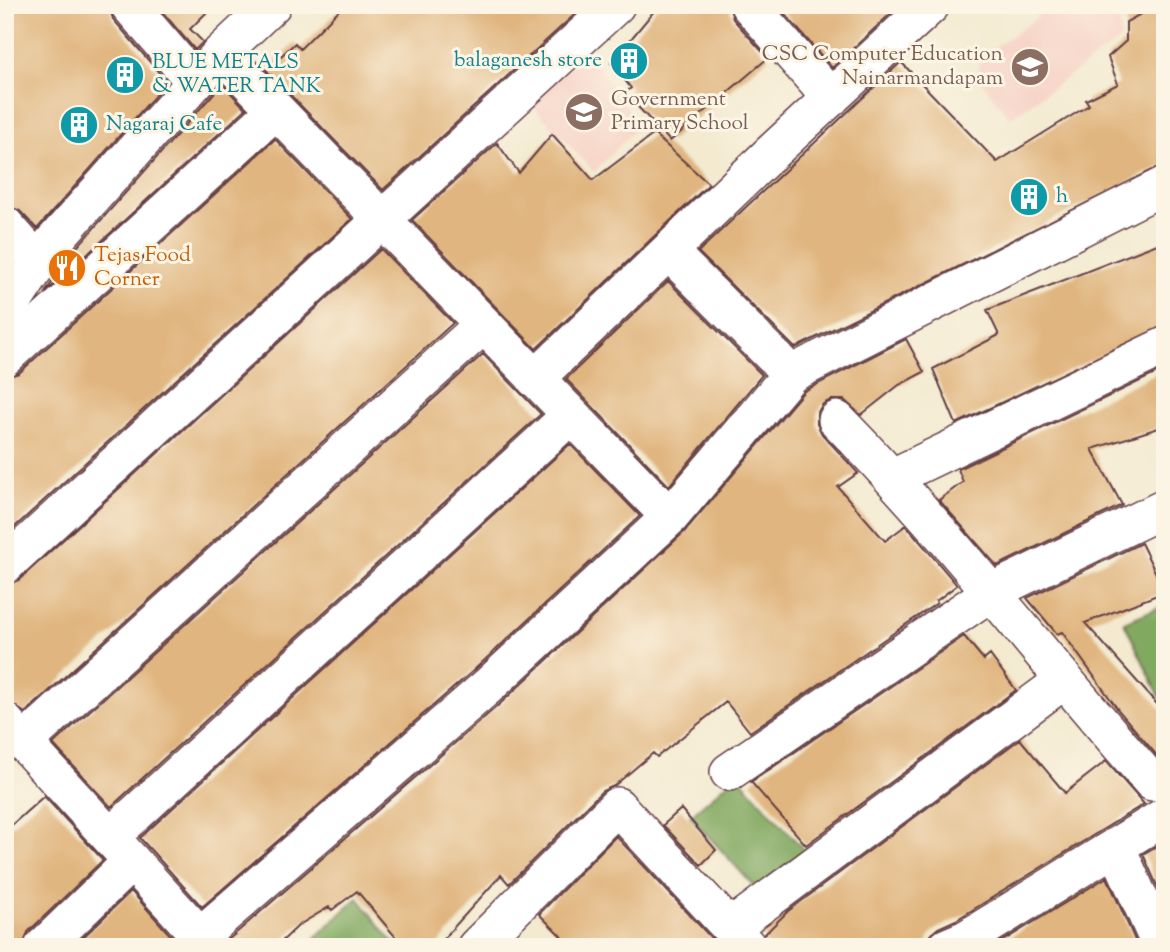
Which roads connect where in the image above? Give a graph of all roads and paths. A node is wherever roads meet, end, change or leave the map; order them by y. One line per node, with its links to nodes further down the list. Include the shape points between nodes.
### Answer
1 (129, 5): 7 (street)
2 (272, 5): 6 (street)
3 (616, 5): 11 (street)
4 (749, 5): 8 (street)
5 (931, 5): 8 (street)
6 (221, 53): 7 (street); 9 (street)
7 (195, 82): 14 (street)
8 (831, 98): 13 (street)
9 (276, 110): 11 (street); 18 (street)
10 (1165, 185): 19 (street)
11 (383, 221): 16 (street); 26 (street)
12 (5, 225): 14 (street)
13 (670, 253): 19 (street); 20 (street)
14 (39, 263): 15 (street)
15 (5, 314)
16 (482, 325): 20 (street); 29 (street)
17 (1165, 346): 23 (street)
18 (5, 358)
19 (791, 373): 25 (street)
20 (535, 379): 21 (street)
21 (571, 415): 25 (street); 34 (street)
22 (837, 420): 23 (street)
23 (893, 477): 27 (street)
24 (1165, 508): 27 (street)
25 (670, 517): 34 (street, via 488,686 200,936)
26 (5, 565)
27 (991, 592): 28 (street); 30 (street)
28 (1063, 681): 31 (street); 35 (street)
29 (14, 732): 34 (street)
30 (729, 772)
31 (1161, 789)
32 (1165, 816): 33 (street)
33 (1116, 846): 38 (street); 39 (street)
34 (121, 849): 36 (street)
35 (738, 937): 37 (street, via 617,806)
36 (43, 947)
37 (476, 947)
38 (947, 947)
39 (1161, 947)

